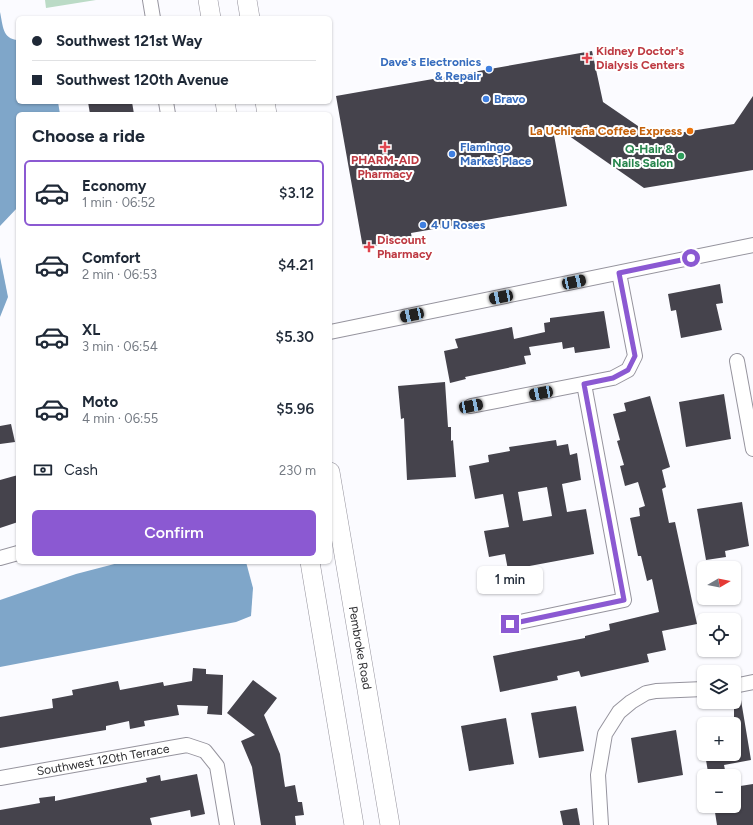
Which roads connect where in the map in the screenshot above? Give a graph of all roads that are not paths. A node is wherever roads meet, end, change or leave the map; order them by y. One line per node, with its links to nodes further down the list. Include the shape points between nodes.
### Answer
1 (150, 0): 4 (street)
2 (208, 0): 5 (main road)
3 (247, 0): 6 (main road)
4 (153, 16)
5 (211, 16)
6 (250, 16)
7 (753, 245): 8 (street)
8 (619, 273): 9 (street); 11 (street, via 635,356 628,370 613,378)
9 (332, 332)
10 (738, 361): 13 (street)
11 (584, 384): 12 (street); 18 (street, via 624,600)
12 (471, 406)
13 (753, 449)
14 (332, 484): 25 (main road, Pembroke Road)
15 (16, 554): 16 (street)
16 (0, 558)
17 (310, 564): 24 (main road)
18 (510, 624)
19 (753, 682): 20 (street)
20 (741, 685)
21 (697, 689): 26 (street, via 656,691 636,699 619,712 604,734 598,775)
22 (0, 778): 23 (street, Southwest 120th Terrace, via 187,745 205,751 217,766)
23 (227, 825)
24 (354, 825)
25 (390, 825)
26 (601, 825)

